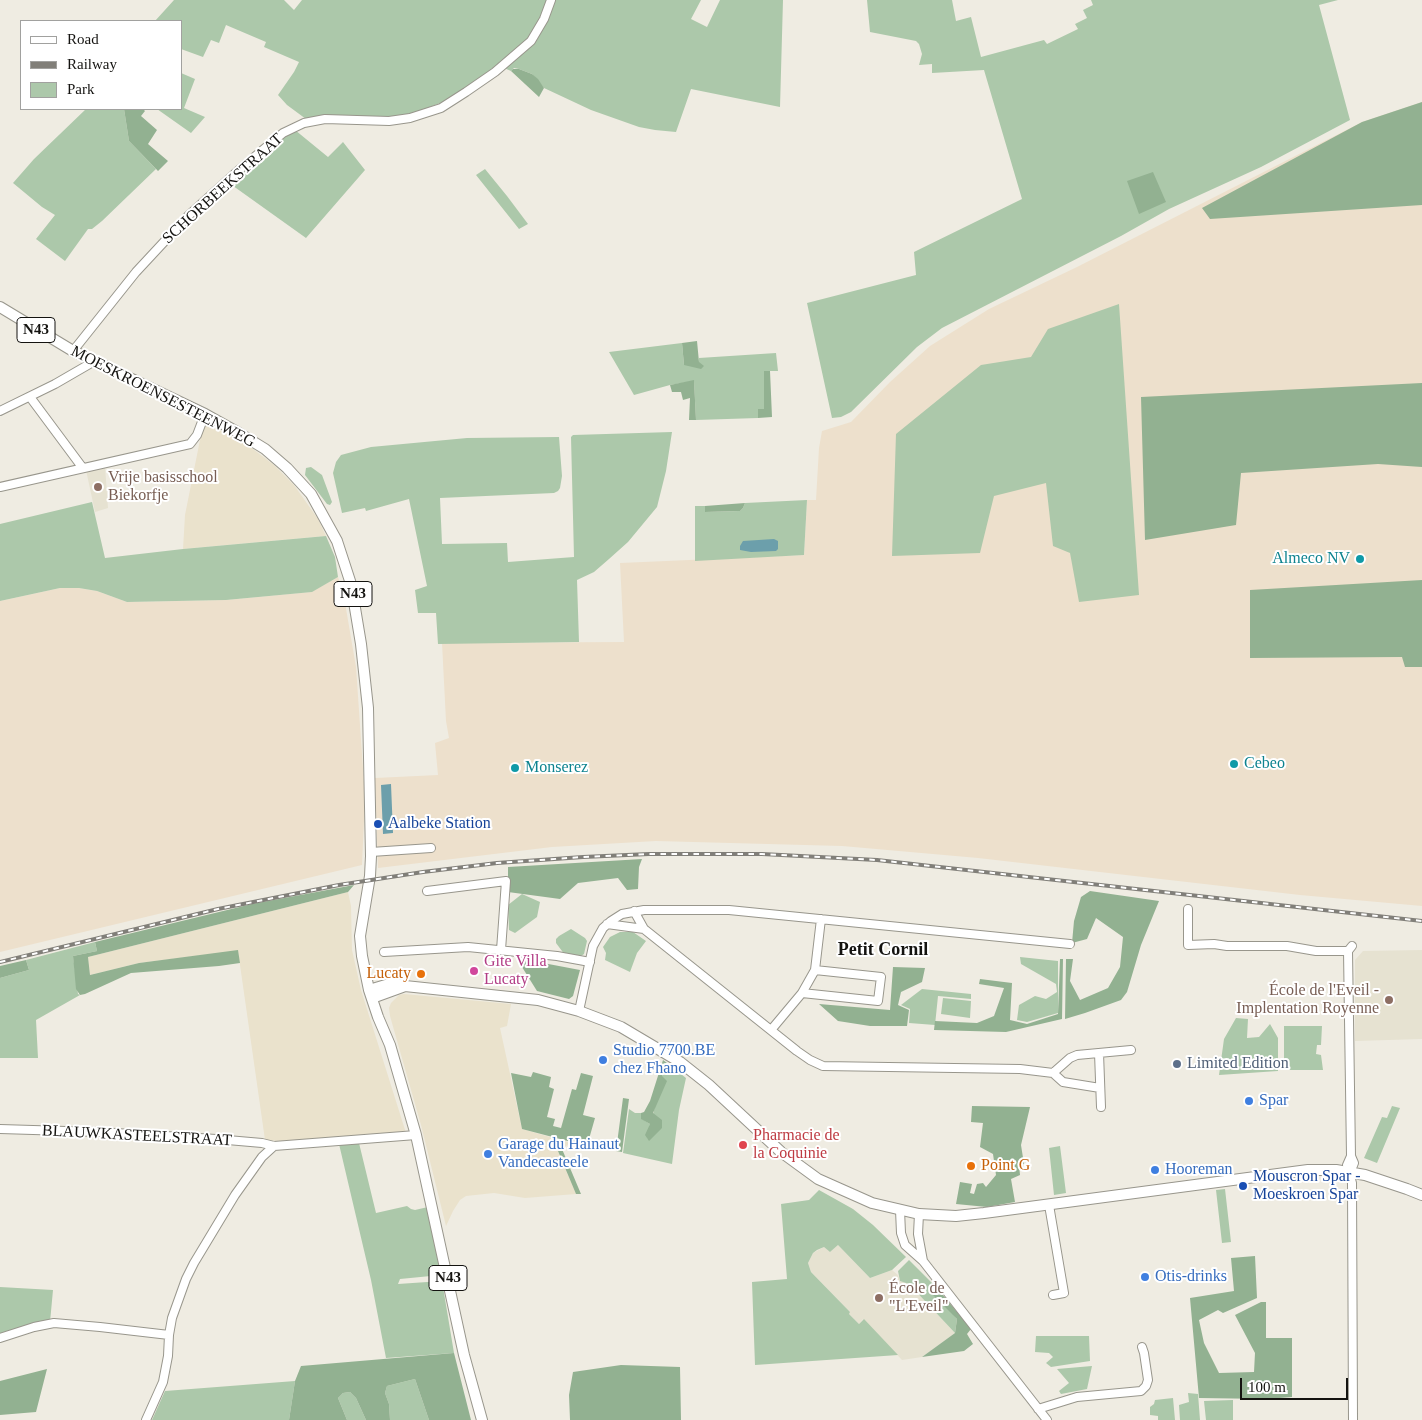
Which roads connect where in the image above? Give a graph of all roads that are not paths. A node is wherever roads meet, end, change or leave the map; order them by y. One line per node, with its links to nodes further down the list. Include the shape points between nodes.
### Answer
1 (551, 0): 3 (street, SCHORBEEKSTRAAT, via 531,40 494,72 441,108 395,121 325,119 304,123 283,133 189,215 136,272)
2 (0, 307): 3 (main road, MOESKROENSESTEENWEG / N43)
3 (72, 352): 4 (main road, MOESKROENSESTEENWEG / N43)
4 (93, 362): 5 (street); 7 (main road, MOESKROENSESTEENWEG / N43)
5 (30, 397): 6 (street); 8 (street)
6 (0, 411)
7 (205, 414): 8 (street, via 190,444); 11 (main road, MOESKROENSESTEENWEG / N43, via 252,441 287,468 310,494 338,541 351,584 368,708)
8 (82, 467): 9 (street)
9 (0, 487)
10 (431, 848): 11 (street)
11 (371, 852): 24 (main road, MOESKROENSESTEENWEG / N43, via 360,936)
12 (427, 891): 19 (street, via 506,881)
13 (1188, 909): 35 (street, via 1188,945 1287,946 1316,951 1350,949 1351,1156 1354,1164)
14 (634, 911): 15 (street, via 729,910); 16 (street, via 622,914); 17 (street)
15 (821, 919): 18 (street); 22 (street)
16 (607, 924): 17 (street); 21 (street, via 598,936)
17 (644, 929): 26 (street)
18 (1070, 944)
19 (501, 950): 20 (street, via 446,948); 21 (street)
20 (384, 952)
21 (590, 962): 25 (street)
22 (815, 970): 23 (street); 23 (street, via 881,977 878,1001)
23 (802, 993): 26 (street)
24 (370, 994): 25 (main road, via 389,984 538,1000); 33 (main road, N43, via 390,1045)
25 (579, 1011): 38 (main road, via 621,1027 680,1062 781,1152 818,1179 872,1203)
26 (771, 1030): 29 (street, via 823,1066)
27 (1131, 1050): 28 (street)
28 (1099, 1053): 29 (street, via 1077,1055); 30 (street)
29 (1053, 1072): 30 (street, via 1063,1082)
30 (1100, 1088): 31 (street)
31 (1101, 1107)
32 (0, 1129): 34 (street, BLAUWKASTEELSTRAAT, via 99,1132)
33 (416, 1135): 34 (street, BLAUWKASTEELSTRAAT); 47 (main road, N43, via 464,1355)
34 (274, 1146): 42 (street, via 244,1182 194,1263 178,1299)
35 (1350, 1173): 36 (main road); 37 (main road, via 1300,1171); 49 (street)
36 (1422, 1196)
37 (1049, 1205): 39 (main road, via 956,1216); 41 (street, via 1064,1293)
38 (900, 1210): 39 (main road); 40 (street, via 902,1240)
39 (919, 1214): 40 (street, via 918,1234)
40 (923, 1261): 45 (street)
41 (1054, 1295)
42 (169, 1335): 43 (street, via 54,1324); 46 (street, via 163,1382)
43 (0, 1338)
44 (1142, 1347): 45 (street, via 1148,1380 1142,1391 1077,1397)
45 (1038, 1409): 48 (street)
46 (146, 1420)
47 (482, 1420)
48 (1047, 1420)
49 (1353, 1420)

